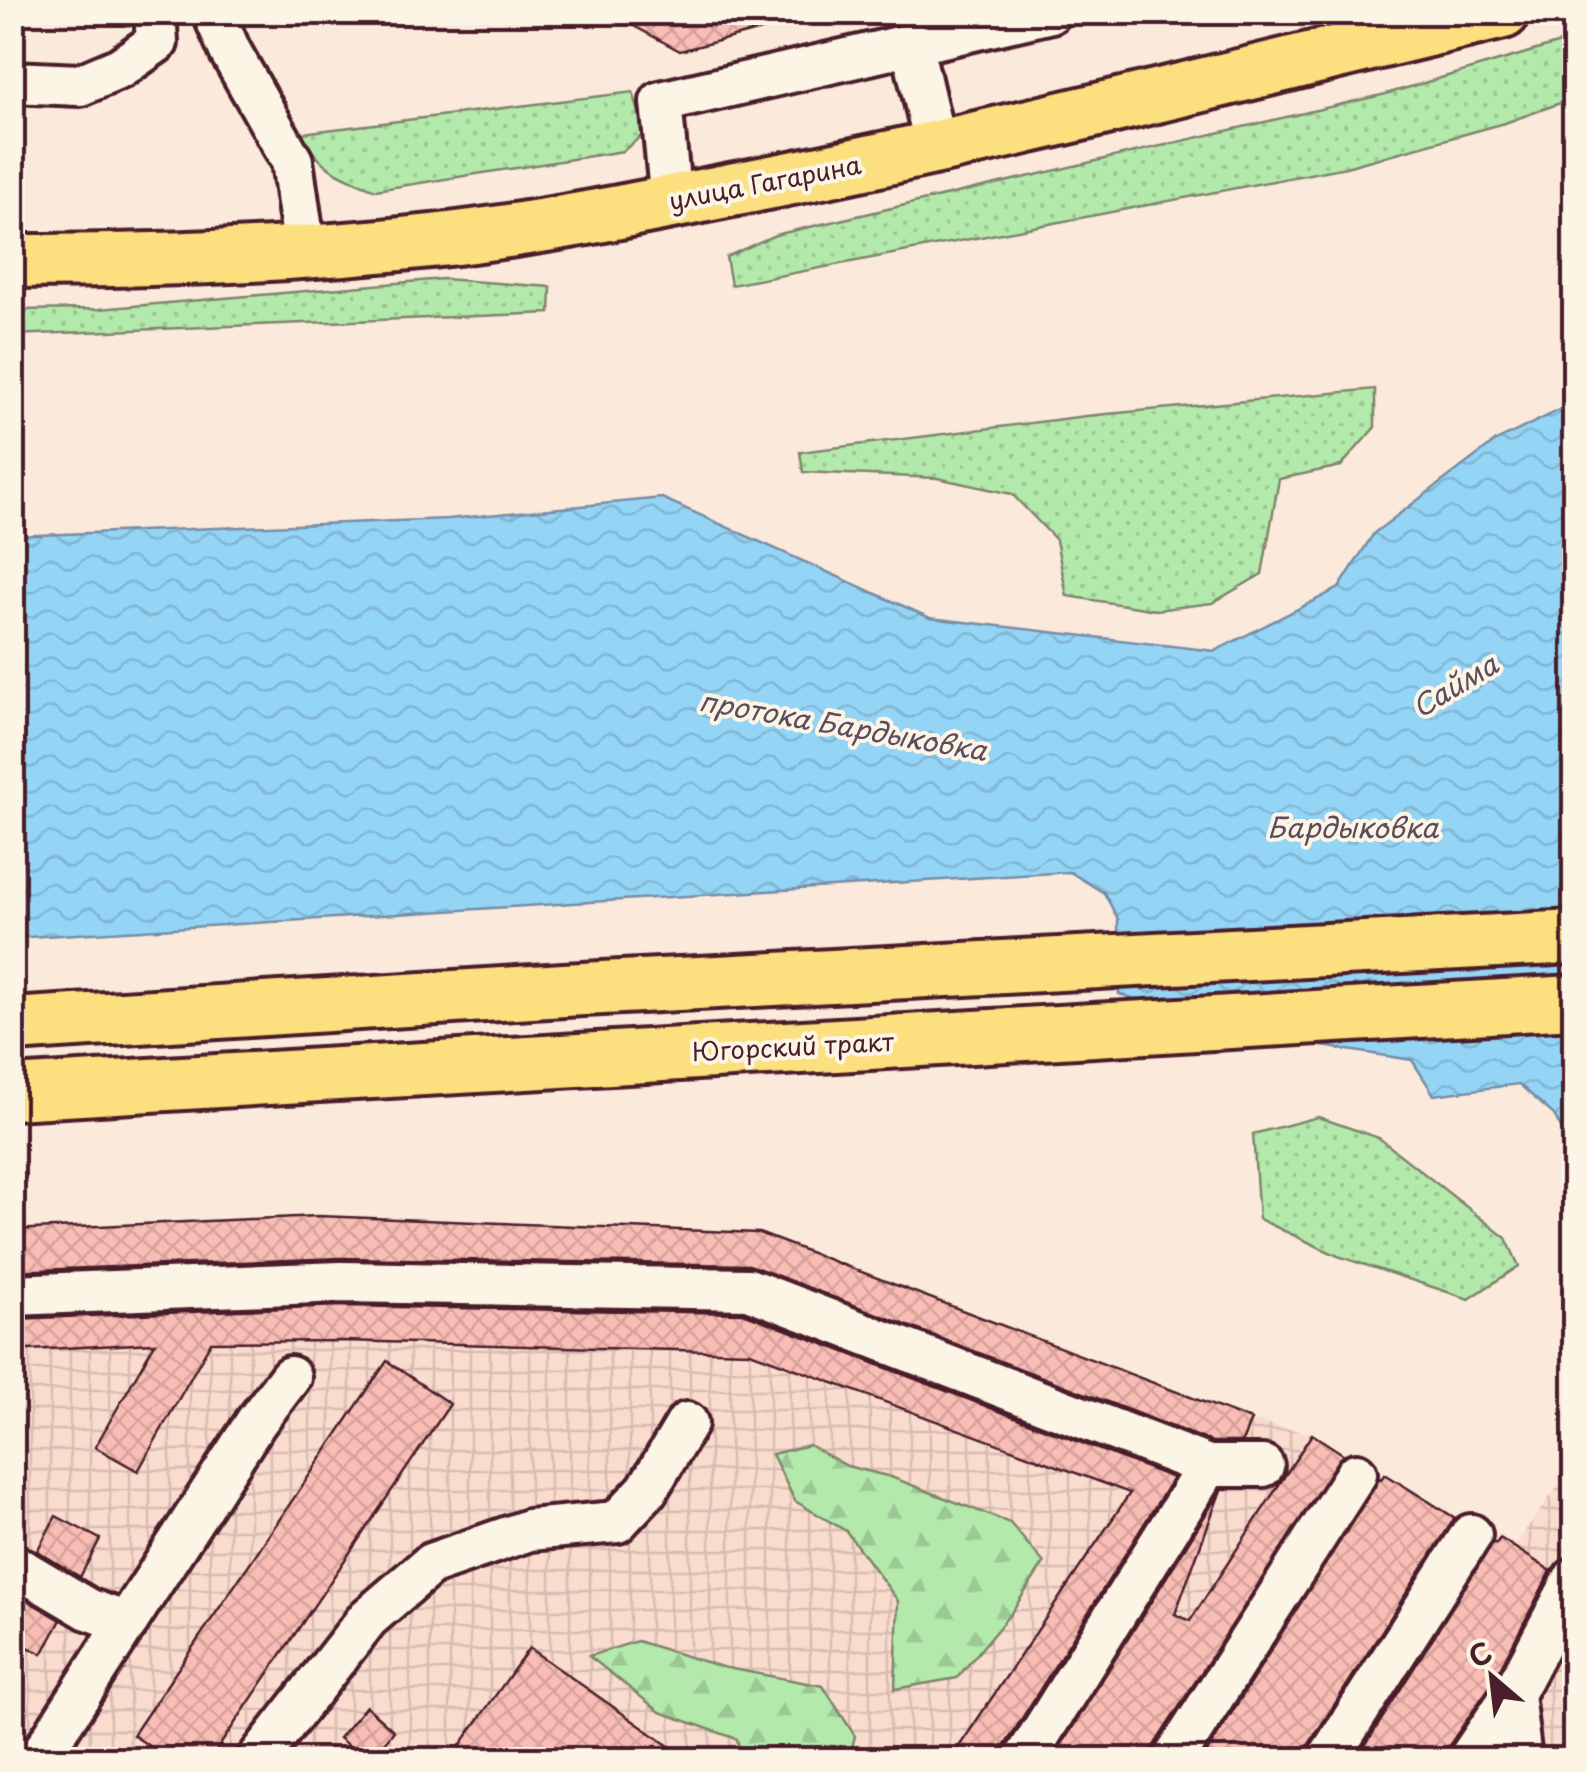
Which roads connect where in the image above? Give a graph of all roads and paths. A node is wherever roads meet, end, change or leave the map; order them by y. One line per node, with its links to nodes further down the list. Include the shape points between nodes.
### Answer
1 (155, 12): 7 (lane, via 157,42 120,68 80,85)
2 (213, 12): 5 (lane)
3 (1052, 12): 6 (lane)
4 (1504, 12): 8 (main road, улица Гагарина)
5 (233, 32): 10 (lane, via 292,161)
6 (912, 46): 8 (lane); 9 (lane, via 662,102)
7 (12, 82)
8 (936, 148): 9 (main road, улица Гагарина)
9 (671, 202): 10 (main road, улица Гагарина, via 432,241)
10 (305, 251): 11 (main road, улица Гагарина, via 153,262)
11 (12, 261)
12 (1574, 937): 14 (main road)
13 (1574, 1002): 15 (main road, Югорский тракт)
14 (12, 1026)
15 (12, 1093)
16 (12, 1295): 19 (lane, via 341,1282 748,1290)
17 (290, 1378): 25 (lane)
18 (687, 1422): 28 (lane, via 647,1490 617,1522 530,1530 431,1564 368,1618)
19 (1208, 1466): 20 (lane); 29 (lane)
20 (1263, 1466)
21 (1356, 1474): 30 (lane)
22 (1471, 1534): 31 (lane)
23 (12, 1564): 25 (lane, via 88,1610)
24 (1574, 1580): 26 (lane)
25 (127, 1624): 27 (lane)
26 (1513, 1694): 32 (lane); 33 (lane)
27 (44, 1758)
28 (257, 1760)
29 (1024, 1760)
30 (1173, 1760)
31 (1327, 1760)
32 (1468, 1760)
33 (1521, 1760)

